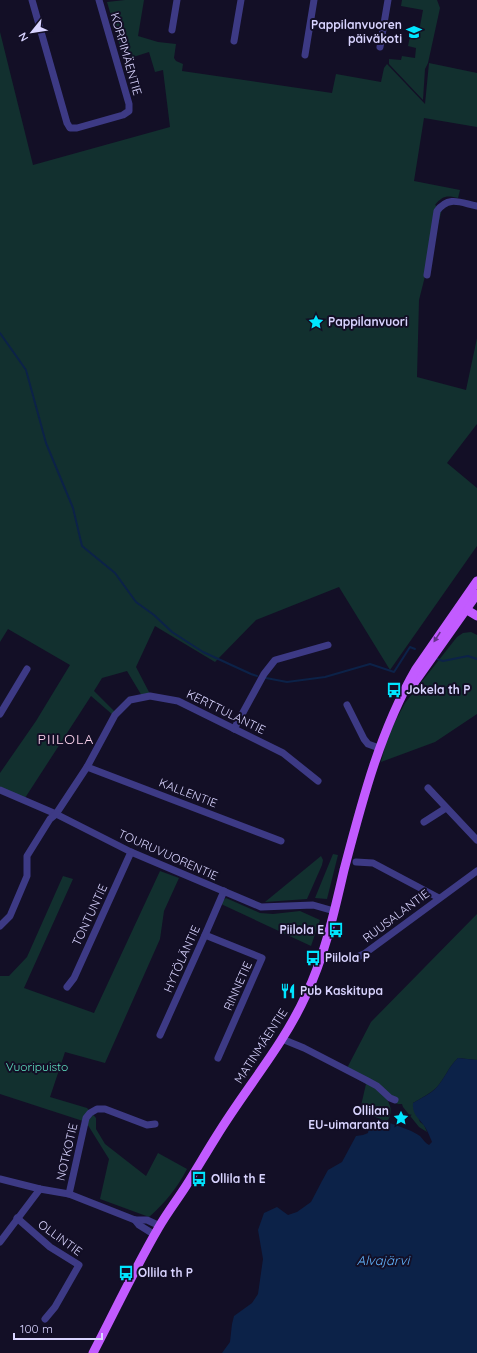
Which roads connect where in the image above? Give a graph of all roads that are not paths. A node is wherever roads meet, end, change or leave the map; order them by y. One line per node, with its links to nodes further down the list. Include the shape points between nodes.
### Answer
1 (32, 0): 2 (street, KORPIMÄENTIE, via 67,123 70,128 77,128 129,111)
2 (100, 0)
3 (177, 0): 7 (street)
4 (241, 0): 8 (street)
5 (314, 0): 10 (street)
6 (388, 0): 9 (street)
7 (172, 30)
8 (234, 41)
9 (380, 47)
10 (305, 54)
11 (477, 206): 12 (street, via 451,201 442,204 437,211)
12 (427, 275)
13 (477, 581): 14 (main road, MATINMÄENTIE)
14 (473, 599): 15 (main road, MATINMÄENTIE)
15 (463, 608): 16 (main road); 22 (main road, MATINMÄENTIE, via 429,663 399,703)
16 (477, 616)
17 (328, 645): 21 (street, via 275,660 264,674)
18 (27, 669): 20 (street)
19 (347, 705): 22 (street, via 364,739 368,744)
20 (0, 714)
21 (234, 729): 23 (street, KERTTULANTIE, via 178,701 150,696 130,700 115,715); 24 (street, KERTTULANTIE, via 283,753)
22 (379, 748): 37 (main road, MATINMÄENTIE, via 354,830)
23 (87, 766): 28 (street, KERTTULANTIE); 31 (street, KALLENTIE)
24 (318, 781)
25 (428, 788): 27 (street)
26 (0, 790): 28 (street, TOURUVUORENTIE)
27 (446, 808): 29 (street); 30 (street)
28 (56, 814): 32 (street, TOURUVUORENTIE); 38 (street, KERTTULANTIE, via 50,819 27,856 27,876 10,916)
29 (424, 822)
30 (477, 840)
31 (281, 841)
32 (131, 852): 35 (street, TOURUVUORENTIE); 41 (street, TONTUNTIE, via 74,978)
33 (356, 862): 36 (street, via 373,863)
34 (477, 871): 36 (street, RUUSALANTIE)
35 (224, 891): 37 (street, TOURUVUORENTIE, via 261,907 313,905); 39 (street, HYTÖLÄNTIE)
36 (439, 898): 40 (street, RUUSALANTIE, via 354,959 340,960)
37 (334, 911): 40 (main road, MATINMÄENTIE)
38 (0, 926)
39 (205, 935): 42 (street, HYTÖLÄNTIE); 44 (street, RINNETIE, via 262,958)
40 (323, 955): 43 (main road, MATINMÄENTIE, via 306,995)
41 (67, 987)
42 (160, 1035)
43 (282, 1039): 45 (street, via 366,1080); 52 (main road, MATINMÄENTIE)
44 (218, 1058)
45 (395, 1100)
46 (155, 1124): 49 (street, NOTKOTIE, via 147,1125 105,1109 97,1109 90,1113 86,1118)
47 (0, 1179): 48 (street)
48 (40, 1189): 49 (street); 50 (street)
49 (69, 1194): 51 (street)
50 (17, 1218): 54 (street); 55 (street, OLLINTIE, via 50,1247 79,1265 55,1307)
51 (135, 1220): 52 (street, via 147,1220); 53 (street)
52 (160, 1226): 53 (main road, MATINMÄENTIE)
53 (155, 1235): 56 (main road, MATINMÄENTIE)
54 (0, 1242)
55 (45, 1319)
56 (93, 1353)

